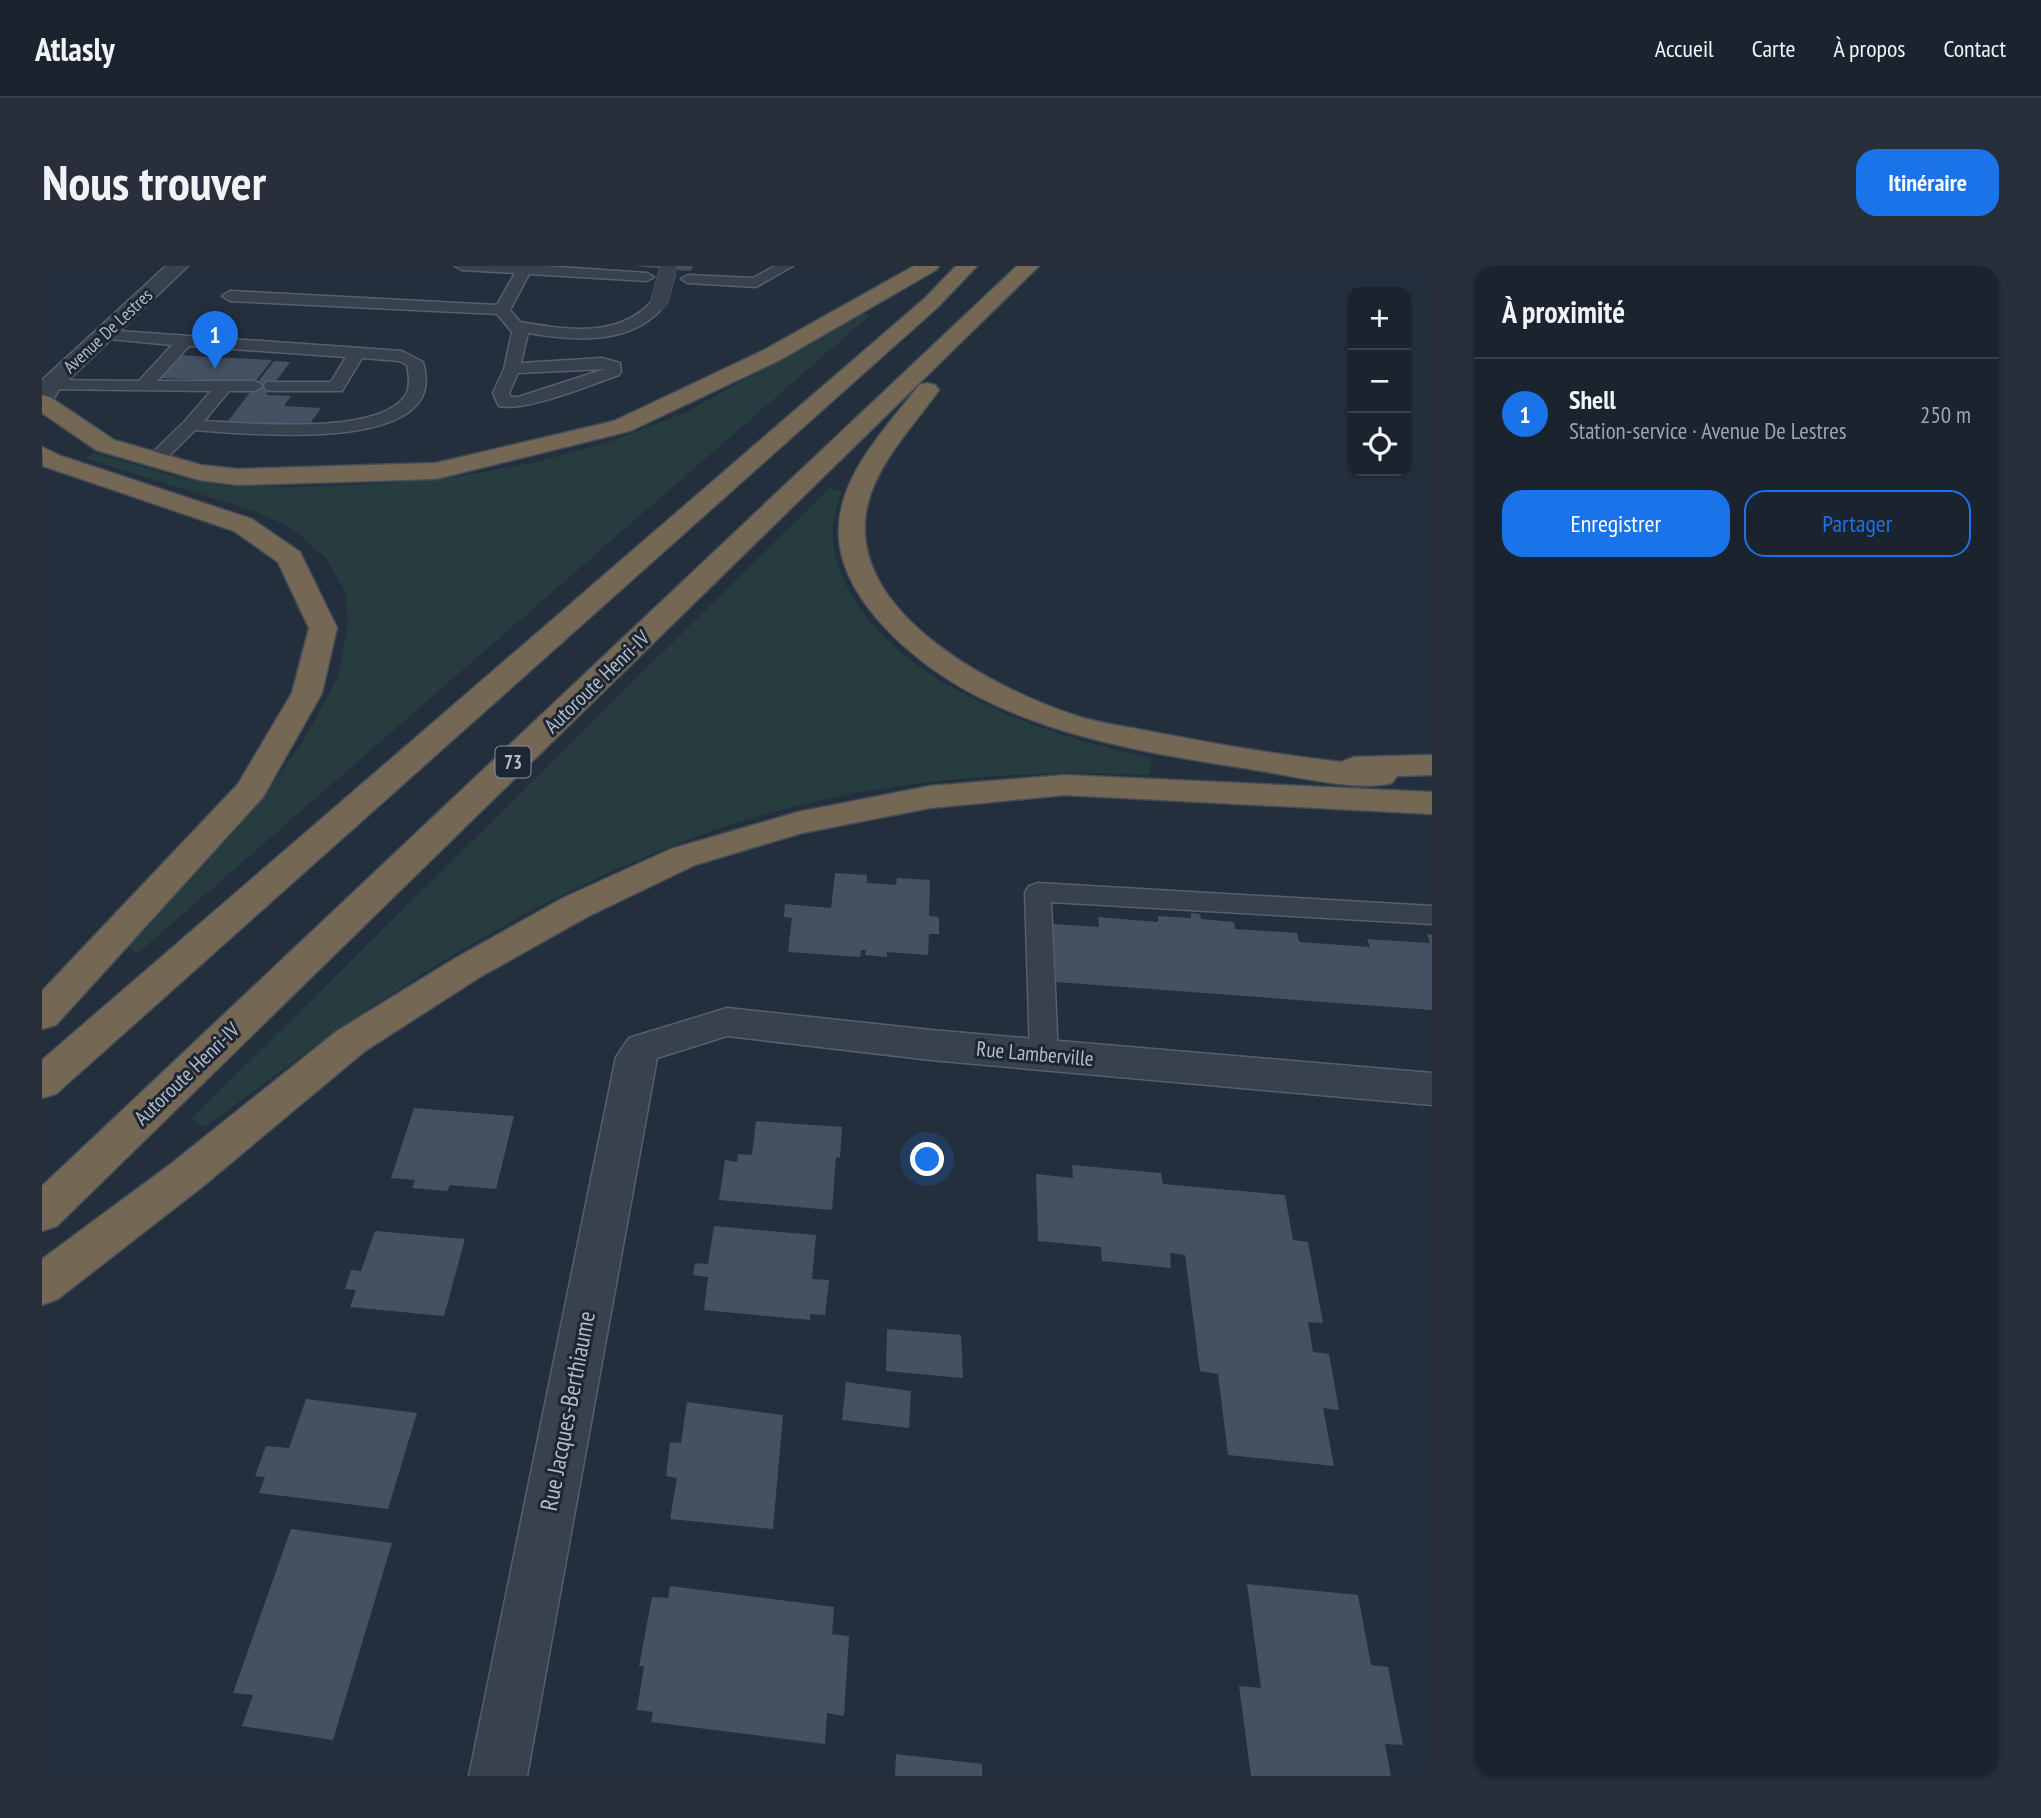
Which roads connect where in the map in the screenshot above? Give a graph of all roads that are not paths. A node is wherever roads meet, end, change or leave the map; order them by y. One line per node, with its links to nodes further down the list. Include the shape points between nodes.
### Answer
1 (178, 266): 15 (street, Avenue De Lestres)
2 (462, 266): 7 (lane)
3 (786, 266): 10 (lane, via 756,283)
4 (929, 266): 24 (highway, via 772,355 622,426 436,471 238,477)
5 (967, 266): 33 (highway, via 931,303)
6 (1030, 266): 13 (highway, Autoroute Henri-IV / 73)
7 (524, 267): 9 (lane); 12 (lane)
8 (668, 270): 14 (lane, bridge, via 660,302 642,320 617,329 564,333)
9 (647, 277)
10 (688, 279)
11 (230, 296): 12 (lane)
12 (502, 310): 14 (lane)
13 (984, 312): 26 (highway, via 867,474 854,506 851,536 860,574 882,608 917,644 984,689 1068,723); 35 (highway, Autoroute Henri-IV / 73)
14 (516, 326): 18 (lane, via 520,332)
15 (105, 335): 16 (lane); 21 (street, Avenue De Lestres)
16 (185, 340): 17 (lane, via 225,350 267,353); 19 (lane)
17 (357, 352): 20 (lane, via 336,387); 22 (lane, via 402,356 415,362 419,380 412,401 389,418 375,421)
18 (512, 369): 18 (lane, via 501,393 505,402 519,402 613,372 614,366)
19 (144, 385): 20 (lane); 21 (lane)
20 (247, 385): 22 (lane)
21 (45, 397): 24 (highway, via 105,445)
22 (195, 420): 24 (lane)
23 (42, 454): 30 (highway, via 243,525 290,558 323,628 307,693 251,790)
24 (156, 460)
25 (1432, 765): 26 (highway)
26 (1299, 768): 27 (highway)
27 (1432, 781)
28 (1432, 803): 36 (highway, via 1065,785 930,797 799,823 683,857 576,907 351,1041 187,1175)
29 (1432, 915): 32 (lane, via 1038,892)
30 (42, 1015)
31 (643, 1048): 32 (street, Rue Lamberville, via 727,1022); 37 (street, Rue Jacques-Berthiaume, via 636,1057)
32 (1044, 1055): 34 (street, Rue Lamberville)
33 (42, 1083)
34 (1432, 1089)
35 (42, 1213)
36 (42, 1285)
37 (498, 1776)

